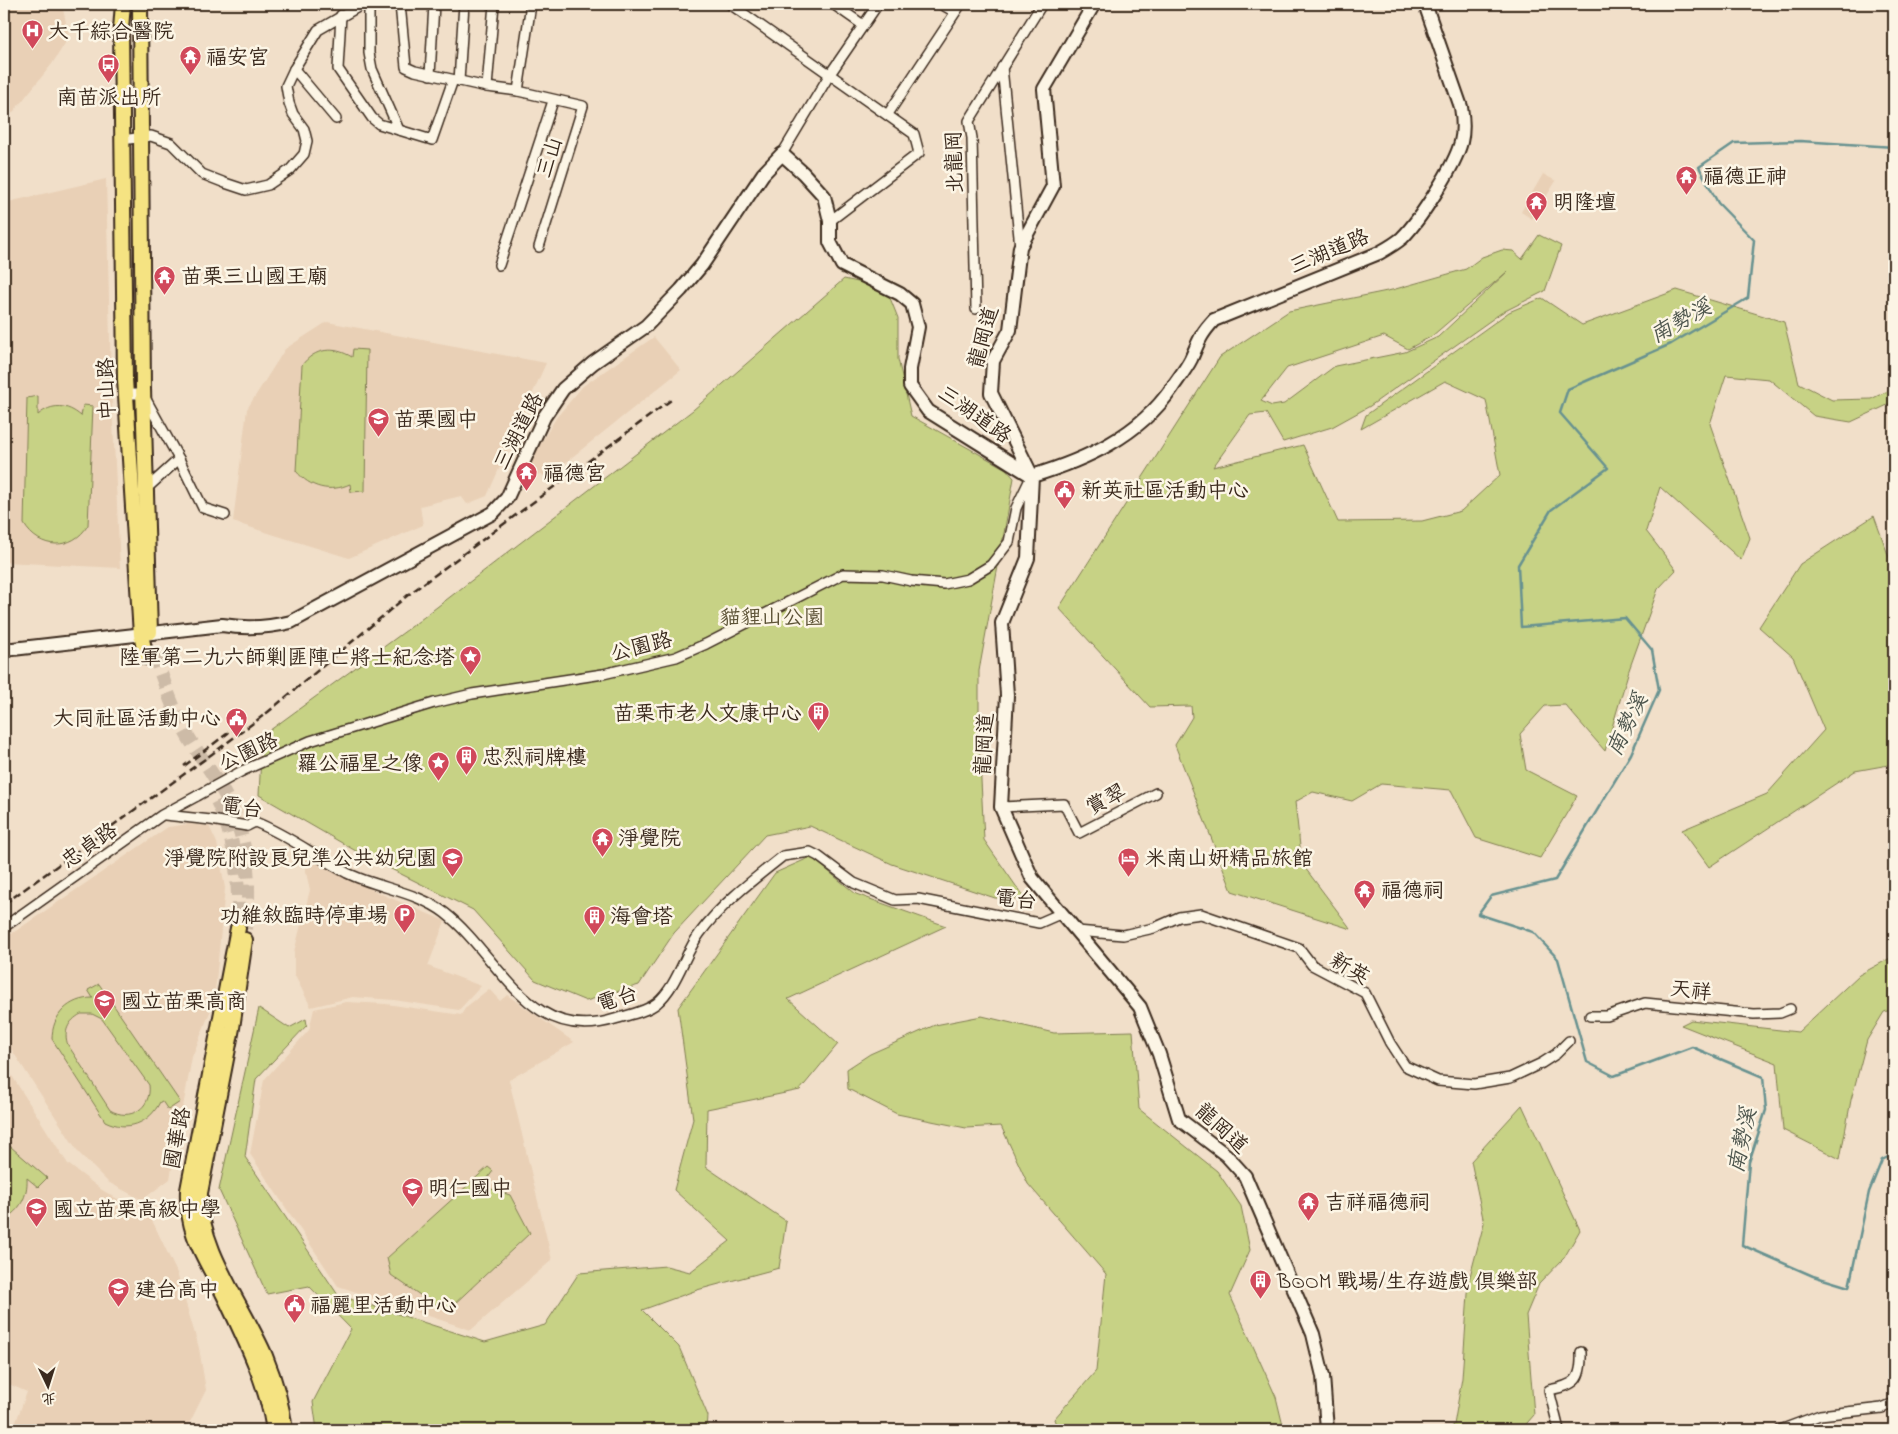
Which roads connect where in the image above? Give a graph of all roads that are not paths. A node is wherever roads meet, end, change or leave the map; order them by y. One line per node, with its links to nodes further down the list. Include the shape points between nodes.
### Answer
1 (123, 4): 33 (main road, 中山路)
2 (140, 4): 32 (main road, 中山路)
3 (363, 4): 19 (street)
4 (370, 4): 31 (street, via 369,53 372,69)
5 (400, 4): 24 (street, 三山, via 406,67)
6 (434, 4): 24 (street)
7 (464, 4): 25 (street)
8 (494, 4): 26 (street)
9 (531, 4): 27 (street)
10 (730, 4): 23 (street, 北龍岡)
11 (833, 4): 20 (street)
12 (878, 4): 20 (street)
13 (941, 4): 18 (street)
14 (960, 4): 18 (street)
15 (1042, 4): 21 (street, 北龍岡)
16 (1094, 4): 37 (street, 龍岡道, via 1044,89 1053,186)
17 (1425, 4): 43 (street, 三湖道路, via 1461,108 1463,125 1461,143 1453,162 1415,223 1400,240 1379,253 1214,320 1200,335 1190,361 1170,391 1138,425 1096,452)
18 (955, 12): 29 (street)
19 (341, 15): 22 (street, via 318,30); 31 (street, via 338,69 342,78 372,118 379,124)
20 (863, 25): 23 (street)
21 (1002, 67): 37 (street); 39 (street, 北龍岡, via 969,122)
22 (294, 69): 30 (street); 32 (street, via 286,86 289,103 307,141 304,154 290,170 268,184 246,190 225,184 202,174 172,144)
23 (830, 74): 29 (street, 北龍岡); 34 (street)
24 (430, 75): 25 (street, 三山)
25 (456, 80): 26 (street, 三山); 31 (street, via 432,140)
26 (487, 87): 27 (street, 三山)
27 (518, 91): 28 (street, 三山)
28 (553, 101): 36 (street, 三山, via 583,106); 38 (street, 三山)
29 (888, 114): 35 (street, 北龍岡, via 914,134 919,153)
30 (336, 119)
31 (399, 130)
32 (140, 136): 33 (street); 41 (main road, 中山路)
33 (122, 140): 40 (main road, 中山路)
34 (782, 154): 35 (street, 三湖道路, via 824,196); 46 (street, 三湖道路, via 764,174 702,265 681,290 646,326 592,363 563,389 544,416 508,498 493,514 291,622 249,629 222,625)
35 (830, 221): 43 (street, 三湖道路, via 830,242 842,266 900,294 912,304 918,327 910,386 928,411)
36 (539, 247)
37 (1020, 247): 43 (street, 龍岡道, via 1010,330 993,361 991,393)
38 (499, 265)
39 (976, 309)
40 (125, 394): 41 (street); 46 (main road, 中山路)
41 (143, 394): 42 (street); 44 (main road, 中山路)
42 (179, 459): 44 (street); 45 (street, via 203,508)
43 (1032, 476): 50 (street, 公園路, bridge, via 1016,508 1009,542 991,565 968,579 944,584 883,575 842,574 676,657 603,674 434,703 310,741 242,771); 51 (street, 龍岡道, via 1028,558 1002,623 1007,696)
44 (145, 490): 46 (main road, 中山路)
45 (225, 515)
46 (146, 634): 47 (street); 48 (main road)
47 (4, 650)
48 (150, 656)
49 (1156, 793): 51 (street, 賞翠, via 1079,834 1064,804)
50 (197, 796): 52 (street, 忠貞路)
51 (1001, 807): 53 (street, 龍岡道, via 1032,878)
52 (162, 815): 53 (street, 電台, bridge, via 247,826 255,822 348,873 417,898 444,912 530,1005 555,1018 585,1025 640,1012 656,1003 674,981 687,952 714,916 783,856 810,852 854,883 895,900 918,900 1038,923); 54 (street, 忠貞路)
53 (1062, 913): 56 (street, 龍岡道)
54 (4, 927)
55 (242, 929): 61 (main road, 國華路, via 232,1028 199,1212 205,1234)
56 (1077, 930): 59 (street, 新英, via 1123,935 1154,928 1178,917 1201,914 1299,948 1312,965 1364,993 1405,1066 1438,1082 1474,1084 1510,1078 1542,1063); 65 (street, 龍岡道, via 1140,1007 1179,1119 1226,1155 1245,1176 1313,1334 1323,1376)
57 (1790, 1009): 58 (street, 天祥, via 1780,1013 1754,1014 1645,1003 1607,1016)
58 (1590, 1016)
59 (1569, 1041)
60 (1582, 1352): 66 (street, via 1582,1366 1575,1381 1570,1386 1549,1390)
61 (260, 1359): 63 (main road, 國華路); 64 (main road, 國華路)
62 (1894, 1403): 67 (street, via 1882,1408 1820,1415)
63 (274, 1430)
64 (286, 1430)
65 (1326, 1430)
66 (1559, 1430)
67 (1780, 1430)

